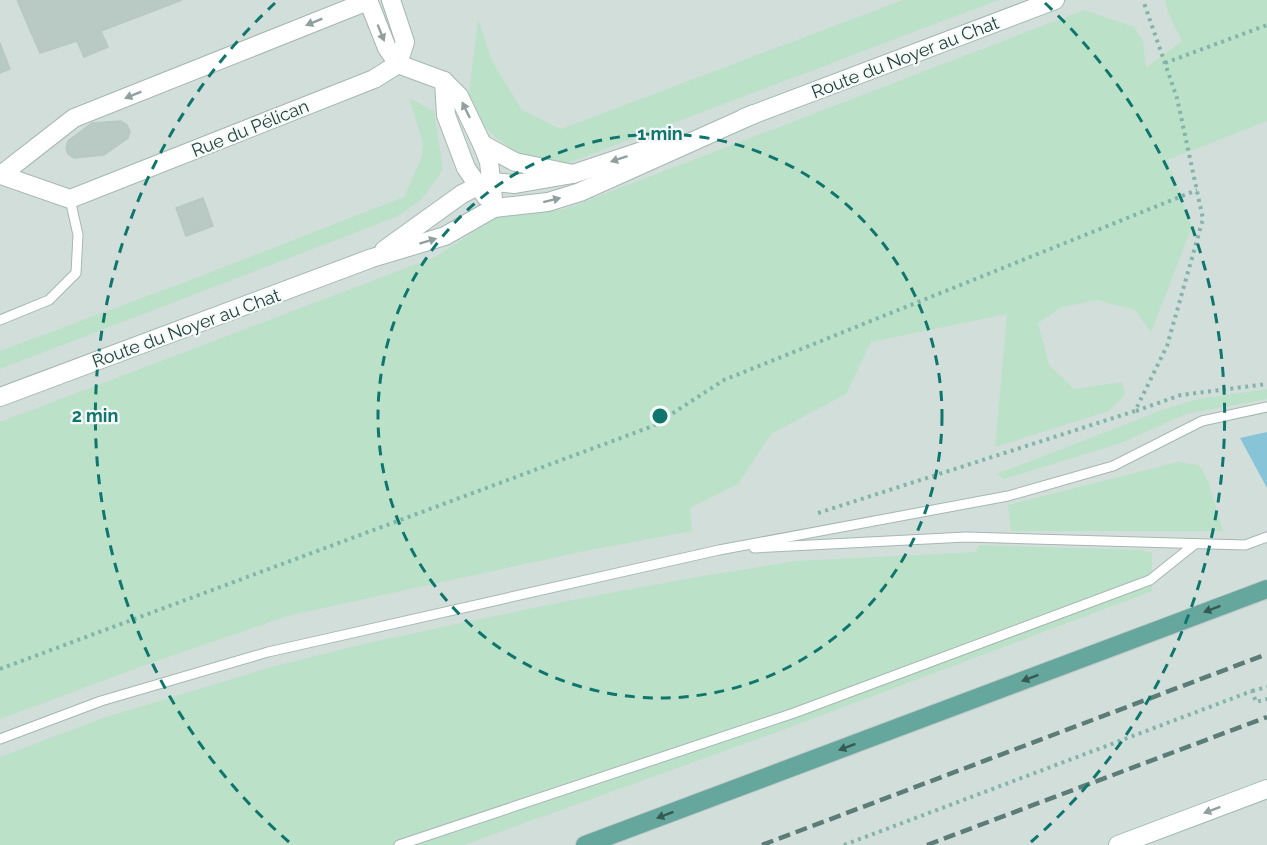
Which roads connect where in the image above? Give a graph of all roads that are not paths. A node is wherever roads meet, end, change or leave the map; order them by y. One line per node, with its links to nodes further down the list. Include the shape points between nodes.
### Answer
1 (368, 0): 4 (street, one-way to 4, via 387,48); 9 (street, one-way to 9, via 74,118)
2 (391, 0): 4 (street, via 405,42)
3 (1055, 0): 6 (street, Route du Noyer au Chat)
4 (398, 64): 5 (street); 11 (street, Rue du Pélican, via 374,79)
5 (444, 81): 7 (street, one-way to 5, via 459,96); 10 (street, via 446,115 466,168)
6 (754, 114): 8 (street, Route du Noyer au Chat, one-way to 8); 12 (street, Route du Noyer au Chat, one-way to 6, via 548,202 580,192)
7 (482, 144): 8 (street, via 515,162); 10 (street, via 489,162)
8 (573, 174): 10 (street, Route du Noyer au Chat, via 515,184)
9 (1, 175): 11 (street)
10 (484, 184): 12 (street); 13 (street, Route du Noyer au Chat)
11 (70, 199): 14 (lane, via 78,235 76,273 49,300)
12 (494, 208): 13 (street, Route du Noyer au Chat, one-way to 12, via 445,236)
13 (372, 258): 15 (street, Route du Noyer au Chat)
14 (0, 321)
15 (0, 397)
16 (1267, 407): 19 (lane, via 1202,421 1113,466 1008,496)
17 (1267, 537): 18 (lane, via 1245,545)
18 (1195, 544): 19 (lane, via 966,537); 23 (lane, via 1150,580 794,712)
19 (719, 550): 21 (lane, via 268,652 100,701)
20 (1267, 589): 24 (main road, one-way to 24)
21 (0, 739)
22 (1267, 789): 25 (street, one-way to 25)
23 (399, 845)
24 (585, 845)
25 (1118, 845)

